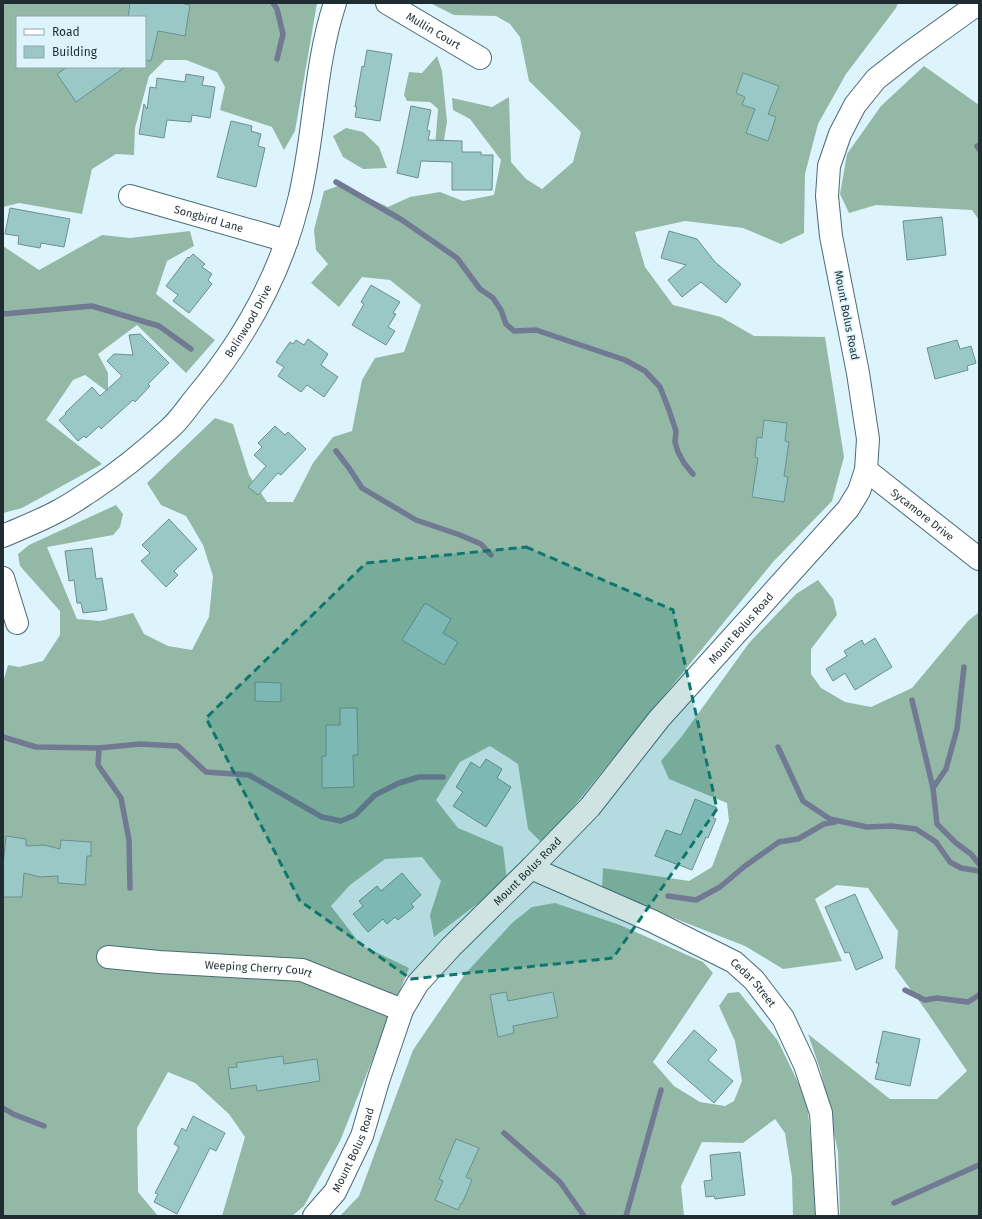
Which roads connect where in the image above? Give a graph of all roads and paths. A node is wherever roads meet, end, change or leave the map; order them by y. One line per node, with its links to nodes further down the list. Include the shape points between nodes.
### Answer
1 (335, 3): 6 (street, Bolinwood Drive, via 321,60 305,171)
2 (387, 3): 4 (street, Mullin Court)
3 (979, 3): 7 (street, Mount Bolus Road, via 876,79 855,105 840,134 829,166 827,196 831,236 864,408 868,439)
4 (480, 58)
5 (130, 196): 6 (street, Songbird Lane)
6 (287, 241): 8 (street, Bolinwood Drive, via 267,289 243,333 213,377 169,429 115,475 59,511)
7 (866, 470): 9 (street, Sycamore Drive); 12 (street, Mount Bolus Road, via 859,491 848,509 659,719 590,807)
8 (3, 536)
9 (979, 559)
10 (3, 578): 11 (street)
11 (17, 623)
12 (531, 868): 14 (street, Mount Bolus Road, via 418,983); 16 (street, Cedar Street, via 652,921 734,962 754,980 783,1018 805,1065 821,1113)
13 (108, 957): 14 (street, Weeping Cherry Court, via 302,970)
14 (402, 1010): 15 (street, Mount Bolus Road, via 362,1136 335,1192)
15 (314, 1216)
16 (827, 1216)

